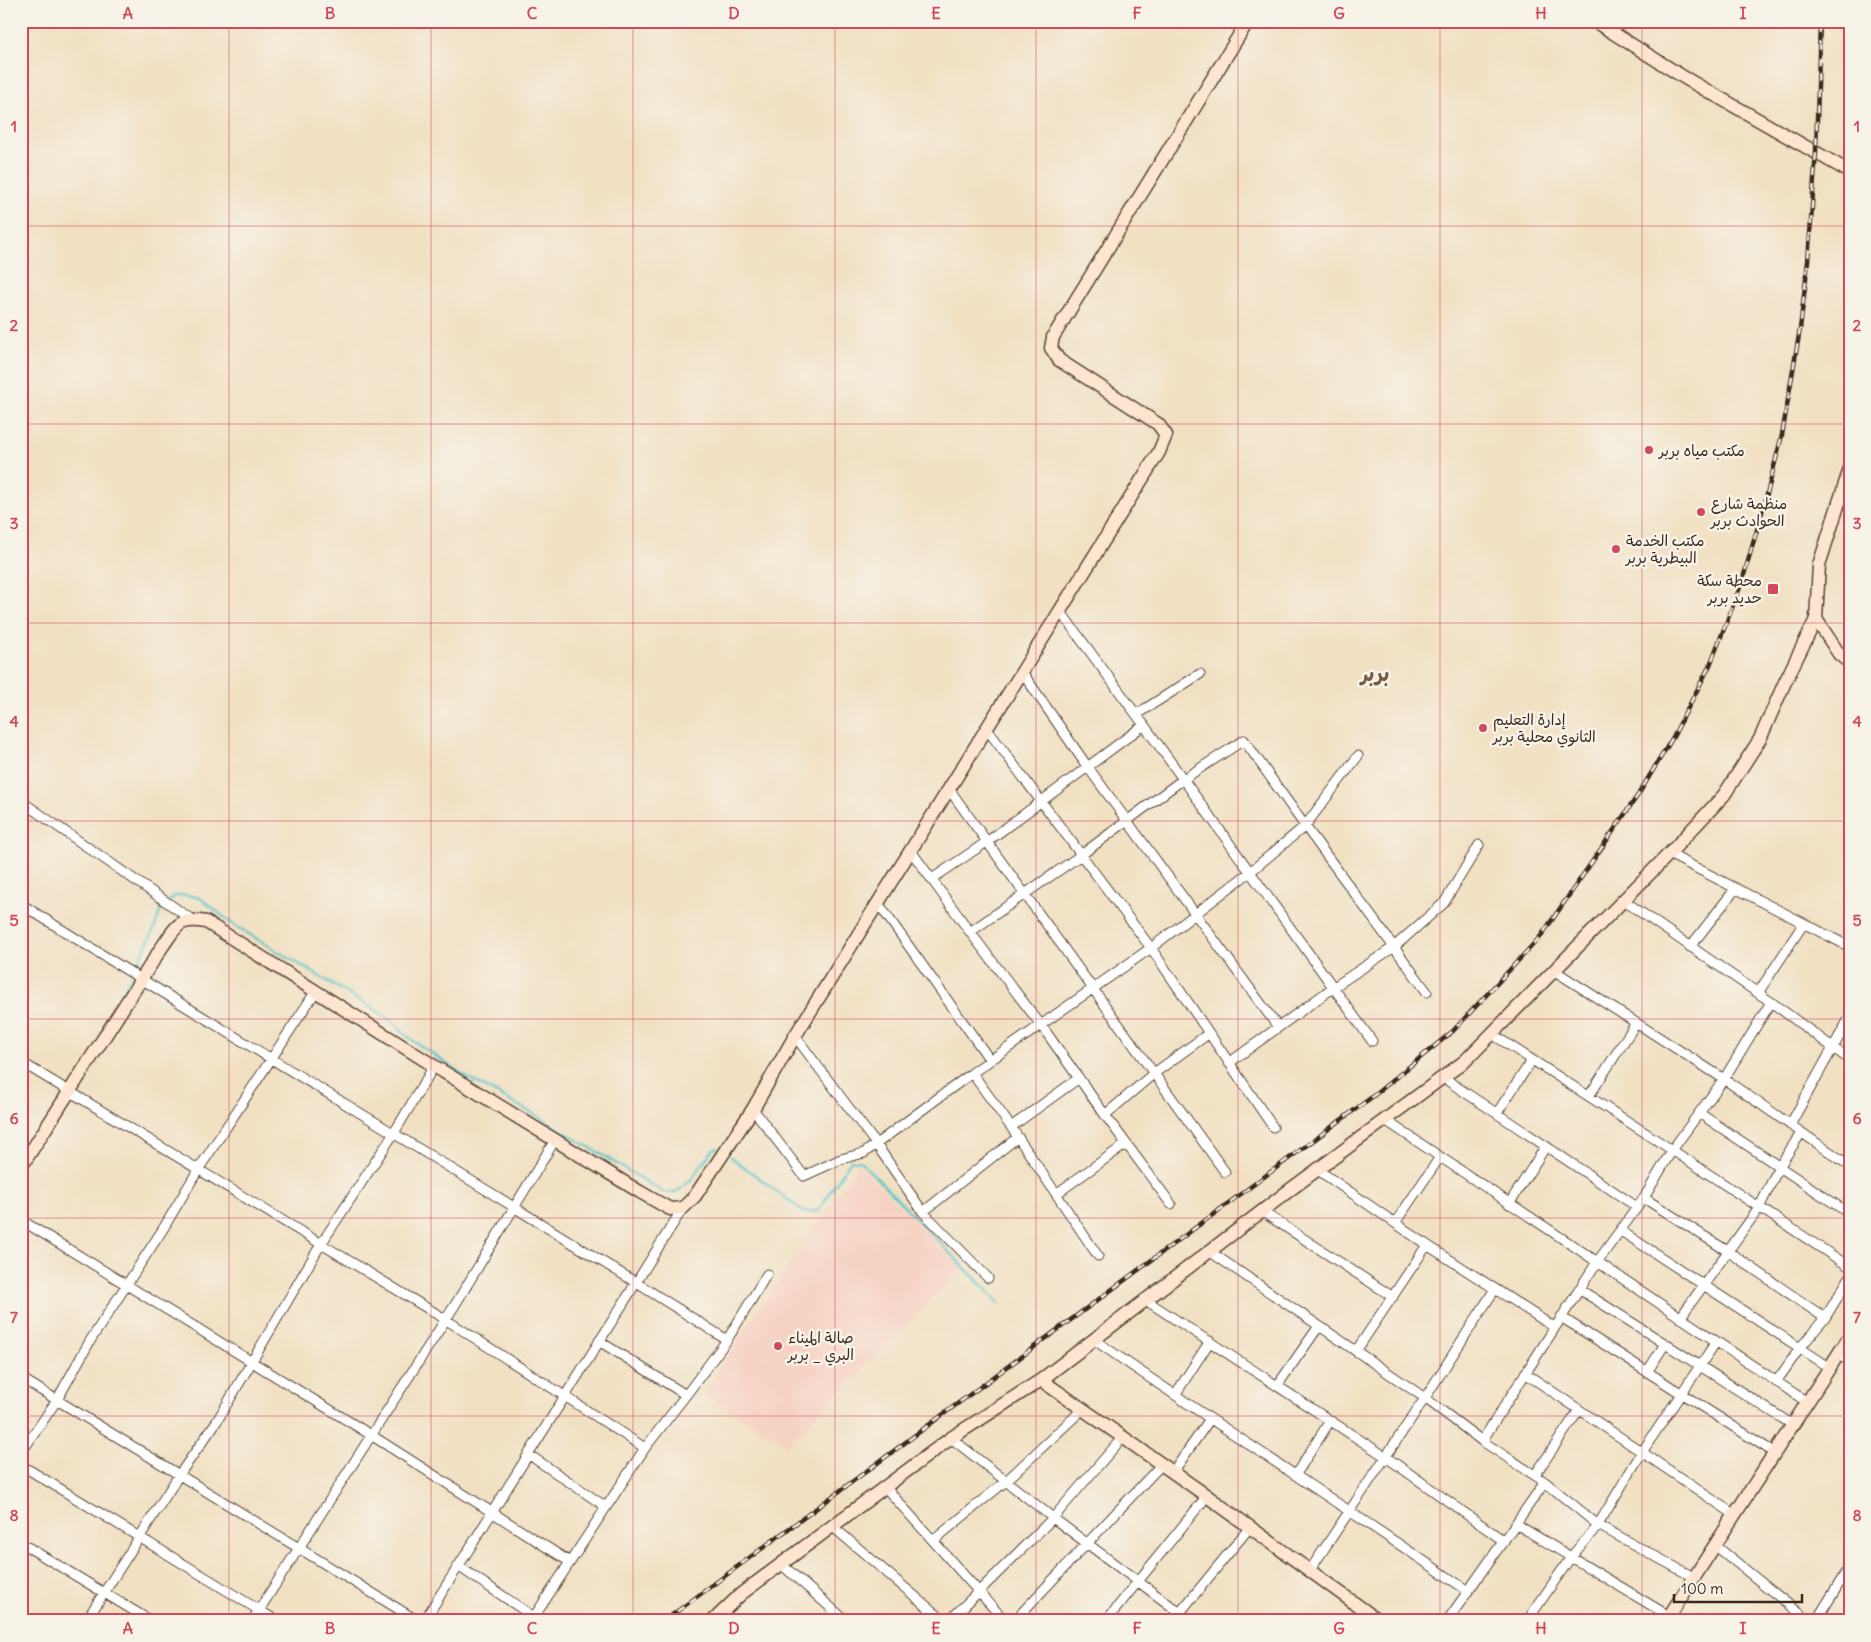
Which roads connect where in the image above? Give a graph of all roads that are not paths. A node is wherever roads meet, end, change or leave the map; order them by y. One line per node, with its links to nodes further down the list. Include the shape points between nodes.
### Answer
1 (1248, 21): 6 (street, via 1053,337 1051,348 1059,360 1158,424 1166,435 1154,460)
2 (1594, 21): 3 (street, via 1685,78)
3 (1850, 172)
4 (1850, 468): 5 (street)
5 (1847, 487): 7 (street, via 1819,565)
6 (1060, 611): 9 (street); 11 (street)
7 (1816, 619): 8 (street, via 1839,654); 25 (street, via 1760,739 1724,795)
8 (1850, 663)
9 (1022, 672): 13 (street); 15 (street)
10 (1200, 674): 11 (street)
11 (1137, 714): 12 (street)
12 (1144, 724): 15 (street); 16 (street)
13 (987, 729): 17 (street); 18 (street)
14 (1358, 756): 21 (street)
15 (1087, 766): 18 (street); 20 (street)
16 (1182, 780): 20 (street); 21 (street, via 1244,740); 27 (street)
17 (949, 789): 22 (street); 24 (street)
18 (1040, 800): 22 (street); 26 (street)
19 (21, 801): 35 (street)
20 (1128, 820): 26 (street); 34 (street)
21 (1305, 826): 27 (street); 41 (street)
22 (988, 841): 28 (street); 30 (street)
23 (1479, 845): 41 (street, via 1444,903)
24 (911, 851): 28 (street); 32 (street)
25 (1669, 854): 29 (street); 31 (street)
26 (1082, 855): 30 (street); 40 (street)
27 (1250, 872): 34 (street); 44 (street)
28 (932, 880): 37 (street)
29 (1736, 888): 36 (street); 39 (street)
30 (1025, 894): 37 (street); 45 (street)
31 (1623, 900): 39 (street); 42 (street)
32 (878, 903): 56 (street); 60 (street)
33 (21, 904): 43 (street)
34 (1196, 914): 40 (street); 53 (street)
35 (191, 919): 43 (street, via 179,924); 46 (street, via 206,922)
36 (1804, 923): 38 (street); 48 (street)
37 (970, 932): 52 (street)
38 (1850, 946)
39 (1690, 947): 48 (street)
40 (1150, 948): 45 (street); 54 (street)
41 (1394, 948): 44 (street); 47 (street)
42 (1555, 971): 51 (street); 55 (street)
43 (140, 979): 59 (street); 71 (street)
44 (1334, 987): 53 (street); 57 (street)
45 (1092, 989): 52 (street); 67 (street)
46 (316, 991): 59 (street); 65 (street)
47 (1427, 992)
48 (1758, 993): 49 (street)
49 (1771, 1002): 58 (street); 70 (street)
50 (1850, 1017): 58 (street)
51 (1636, 1023): 70 (street); 72 (street)
52 (1041, 1025): 60 (street); 69 (street)
53 (1278, 1027): 64 (street)
54 (1208, 1034): 64 (street); 67 (street)
55 (1492, 1034): 61 (street); 68 (street, via 1465,1061)
56 (795, 1036): 73 (street); 85 (street)
57 (1372, 1041)
58 (1833, 1048): 62 (street); 78 (street)
59 (272, 1059): 81 (street); 93 (street)
60 (990, 1060): 66 (street)
61 (1532, 1060): 72 (street); 74 (street)
62 (1850, 1060)
63 (21, 1062): 71 (street)
64 (1229, 1063): 80 (street)
65 (434, 1066): 81 (street); 84 (street)
66 (972, 1073): 79 (street); 85 (street)
67 (1153, 1074): 76 (street); 95 (street)
68 (1442, 1077): 74 (street); 77 (street)
69 (1079, 1078): 76 (street); 79 (street)
70 (1724, 1079): 75 (street); 78 (street)
71 (69, 1092): 91 (street); 93 (street)
72 (1588, 1096): 88 (street)
73 (753, 1109): 85 (street, via 804,1176 841,1159 864,1153); 102 (street, via 695,1196)
74 (1497, 1113): 87 (street)
75 (1699, 1113): 88 (street); 92 (street)
76 (1105, 1115): 86 (street)
77 (1385, 1120): 89 (street); 94 (street)
78 (1790, 1125): 82 (street)
79 (1011, 1127): 83 (street)
80 (1273, 1127)
81 (394, 1133): 100 (street); 110 (street)
82 (1801, 1133): 90 (street); 92 (street)
83 (1018, 1138): 96 (street); 105 (street)
84 (555, 1140): 100 (street); 102 (street, via 670,1209)
85 (876, 1144): 105 (street)
86 (1126, 1144): 96 (street); 98 (street)
87 (1546, 1146): 99 (street); 101 (street)
88 (1672, 1150): 97 (street); 103 (street)
89 (1440, 1157): 99 (street); 108 (street)
90 (1850, 1166)
91 (21, 1167)
92 (1779, 1167): 103 (street); 106 (street)
93 (198, 1170): 110 (street); 121 (street)
94 (1318, 1170): 104 (street); 108 (street)
95 (1225, 1172)
96 (1056, 1194): 114 (street)
97 (1644, 1198): 101 (street); 113 (street)
98 (1171, 1204)
99 (1509, 1204): 115 (street)
100 (513, 1206): 120 (street); 130 (street)
101 (1637, 1207): 109 (street)
102 (683, 1208): 120 (street)
103 (1759, 1208): 113 (street); 116 (street)
104 (1261, 1211): 112 (street); 125 (street)
105 (923, 1212): 119 (street)
106 (1850, 1214)
107 (21, 1220): 121 (street)
108 (1395, 1223): 111 (street)
109 (1621, 1230): 115 (street); 122 (street)
110 (321, 1244): 130 (street); 143 (street)
111 (1427, 1245): 123 (street); 125 (street)
112 (1209, 1251): 126 (street); 131 (street)
113 (1729, 1252): 122 (street); 129 (street)
114 (1098, 1256)
115 (1597, 1262): 124 (street); 128 (street)
116 (1850, 1267)
117 (767, 1274): 135 (street)
118 (1850, 1277): 129 (street)
119 (988, 1278)
120 (636, 1282): 135 (street); 136 (street)
121 (127, 1284): 143 (street); 158 (street)
122 (1704, 1285): 128 (street); 140 (street)
123 (1495, 1289): 132 (street); 157 (street)
124 (1579, 1289): 127 (street); 139 (street)
125 (1392, 1297): 141 (street)
126 (1144, 1299): 134 (street); 137 (street)
127 (1561, 1317): 132 (street); 147 (street)
128 (1680, 1318): 138 (street)
129 (1825, 1318): 140 (street)
130 (446, 1319): 156 (street); 165 (street)
131 (1319, 1326): 141 (street); 152 (street)
132 (1554, 1327): 148 (street)
133 (1850, 1336): 142 (street)
134 (1093, 1339): 150 (street); 155 (street)
135 (726, 1340): 154 (street)
136 (599, 1341): 154 (street); 156 (street)
137 (1210, 1341): 152 (street); 155 (street)
138 (1716, 1342): 145 (street); 151 (street)
139 (1666, 1344): 145 (street); 147 (street)
140 (1800, 1348): 146 (street); 151 (street)
141 (1356, 1351): 157 (street)
142 (1838, 1354): 144 (street); 146 (street)
143 (253, 1362): 165 (street); 179 (street)
144 (1850, 1362)
145 (1700, 1366): 153 (street); 164 (street)
146 (1829, 1367): 159 (street)
147 (1647, 1372): 153 (street)
148 (1525, 1373): 161 (street); 168 (street)
149 (21, 1378): 158 (street)
150 (1041, 1380): 160 (street); 167 (street)
151 (1776, 1382): 159 (street)
152 (1277, 1386): 163 (street)
153 (1682, 1393): 170 (street); 172 (street)
154 (686, 1395): 169 (street)
155 (1175, 1395): 162 (street)
156 (564, 1396): 169 (street); 173 (street)
157 (1425, 1398): 168 (street); 174 (street)
158 (57, 1400): 171 (street); 179 (street)
159 (1807, 1402): 164 (street)
160 (1083, 1409): 166 (street); 181 (street)
161 (1579, 1410): 170 (street); 180 (street)
162 (1210, 1420): 177 (street); 178 (street)
163 (1330, 1421): 174 (street); 178 (street)
164 (1793, 1425): 172 (street)
165 (371, 1435): 187 (street); 200 (street)
166 (1123, 1437): 175 (street); 189 (street)
167 (951, 1438): 181 (street); 183 (street)
168 (1482, 1441): 180 (street)
169 (644, 1448): 185 (street)
170 (1642, 1452): 188 (street); 191 (street)
171 (21, 1453)
172 (1775, 1453): 188 (street)
173 (528, 1454): 185 (street); 187 (street)
174 (1386, 1457): 186 (street); 196 (street)
175 (1162, 1464): 177 (street); 198 (street)
176 (21, 1465): 194 (street)
177 (1173, 1472): 184 (street)
178 (1296, 1474): 186 (street)
179 (179, 1475): 194 (street); 200 (street)
180 (1535, 1475): 182 (street)
181 (1006, 1481): 189 (street); 195 (street)
182 (1545, 1482): 190 (street); 191 (street)
183 (885, 1487): 192 (street); 195 (street)
184 (1207, 1496): 193 (street); 208 (street)
185 (606, 1507): 202 (street)
186 (1350, 1510): 206 (street); 210 (street)
187 (492, 1511): 202 (street); 204 (street)
188 (1735, 1515): 199 (street)
189 (1053, 1518): 198 (street); 209 (street)
190 (1516, 1524): 196 (street); 201 (street)
191 (1598, 1525): 201 (street); 207 (street)
192 (832, 1526): 203 (street); 223 (street)
193 (1250, 1527): 206 (street); 213 (street)
194 (140, 1537): 211 (street); 212 (street)
195 (934, 1540): 209 (street)
196 (1504, 1541): 210 (street)
197 (21, 1543): 211 (street)
198 (1087, 1543): 208 (street); 226 (street)
199 (1716, 1546): 207 (street); 233 (street)
200 (299, 1548): 212 (street); 219 (street)
201 (1571, 1557): 214 (street); 232 (street)
202 (570, 1562): 204 (street, via 534,1617)
203 (781, 1564): 221 (street, via 741,1594); 222 (street)
204 (458, 1566): 220 (street)
205 (1850, 1566): 234 (street)
206 (1310, 1570): 230 (street)
207 (1695, 1578): 214 (street)
208 (1140, 1581): 213 (street); 227 (street)
209 (979, 1590): 224 (street); 225 (street)
210 (1468, 1591): 231 (street)
211 (103, 1592): 215 (street); 216 (street)
212 (259, 1609): 217 (street); 218 (street)
213 (1180, 1612): 228 (street); 229 (street)
214 (1668, 1618)
215 (86, 1621)
216 (151, 1621)
217 (252, 1621)
218 (278, 1621)
219 (418, 1621)
220 (424, 1621)
221 (713, 1621)
222 (846, 1621)
223 (944, 1621)
224 (949, 1621)
225 (1005, 1621)
226 (1014, 1621)
227 (1106, 1621)
228 (1173, 1621)
229 (1192, 1621)
230 (1379, 1621)
231 (1447, 1621)
232 (1528, 1621)
233 (1809, 1621)
234 (1816, 1621)

